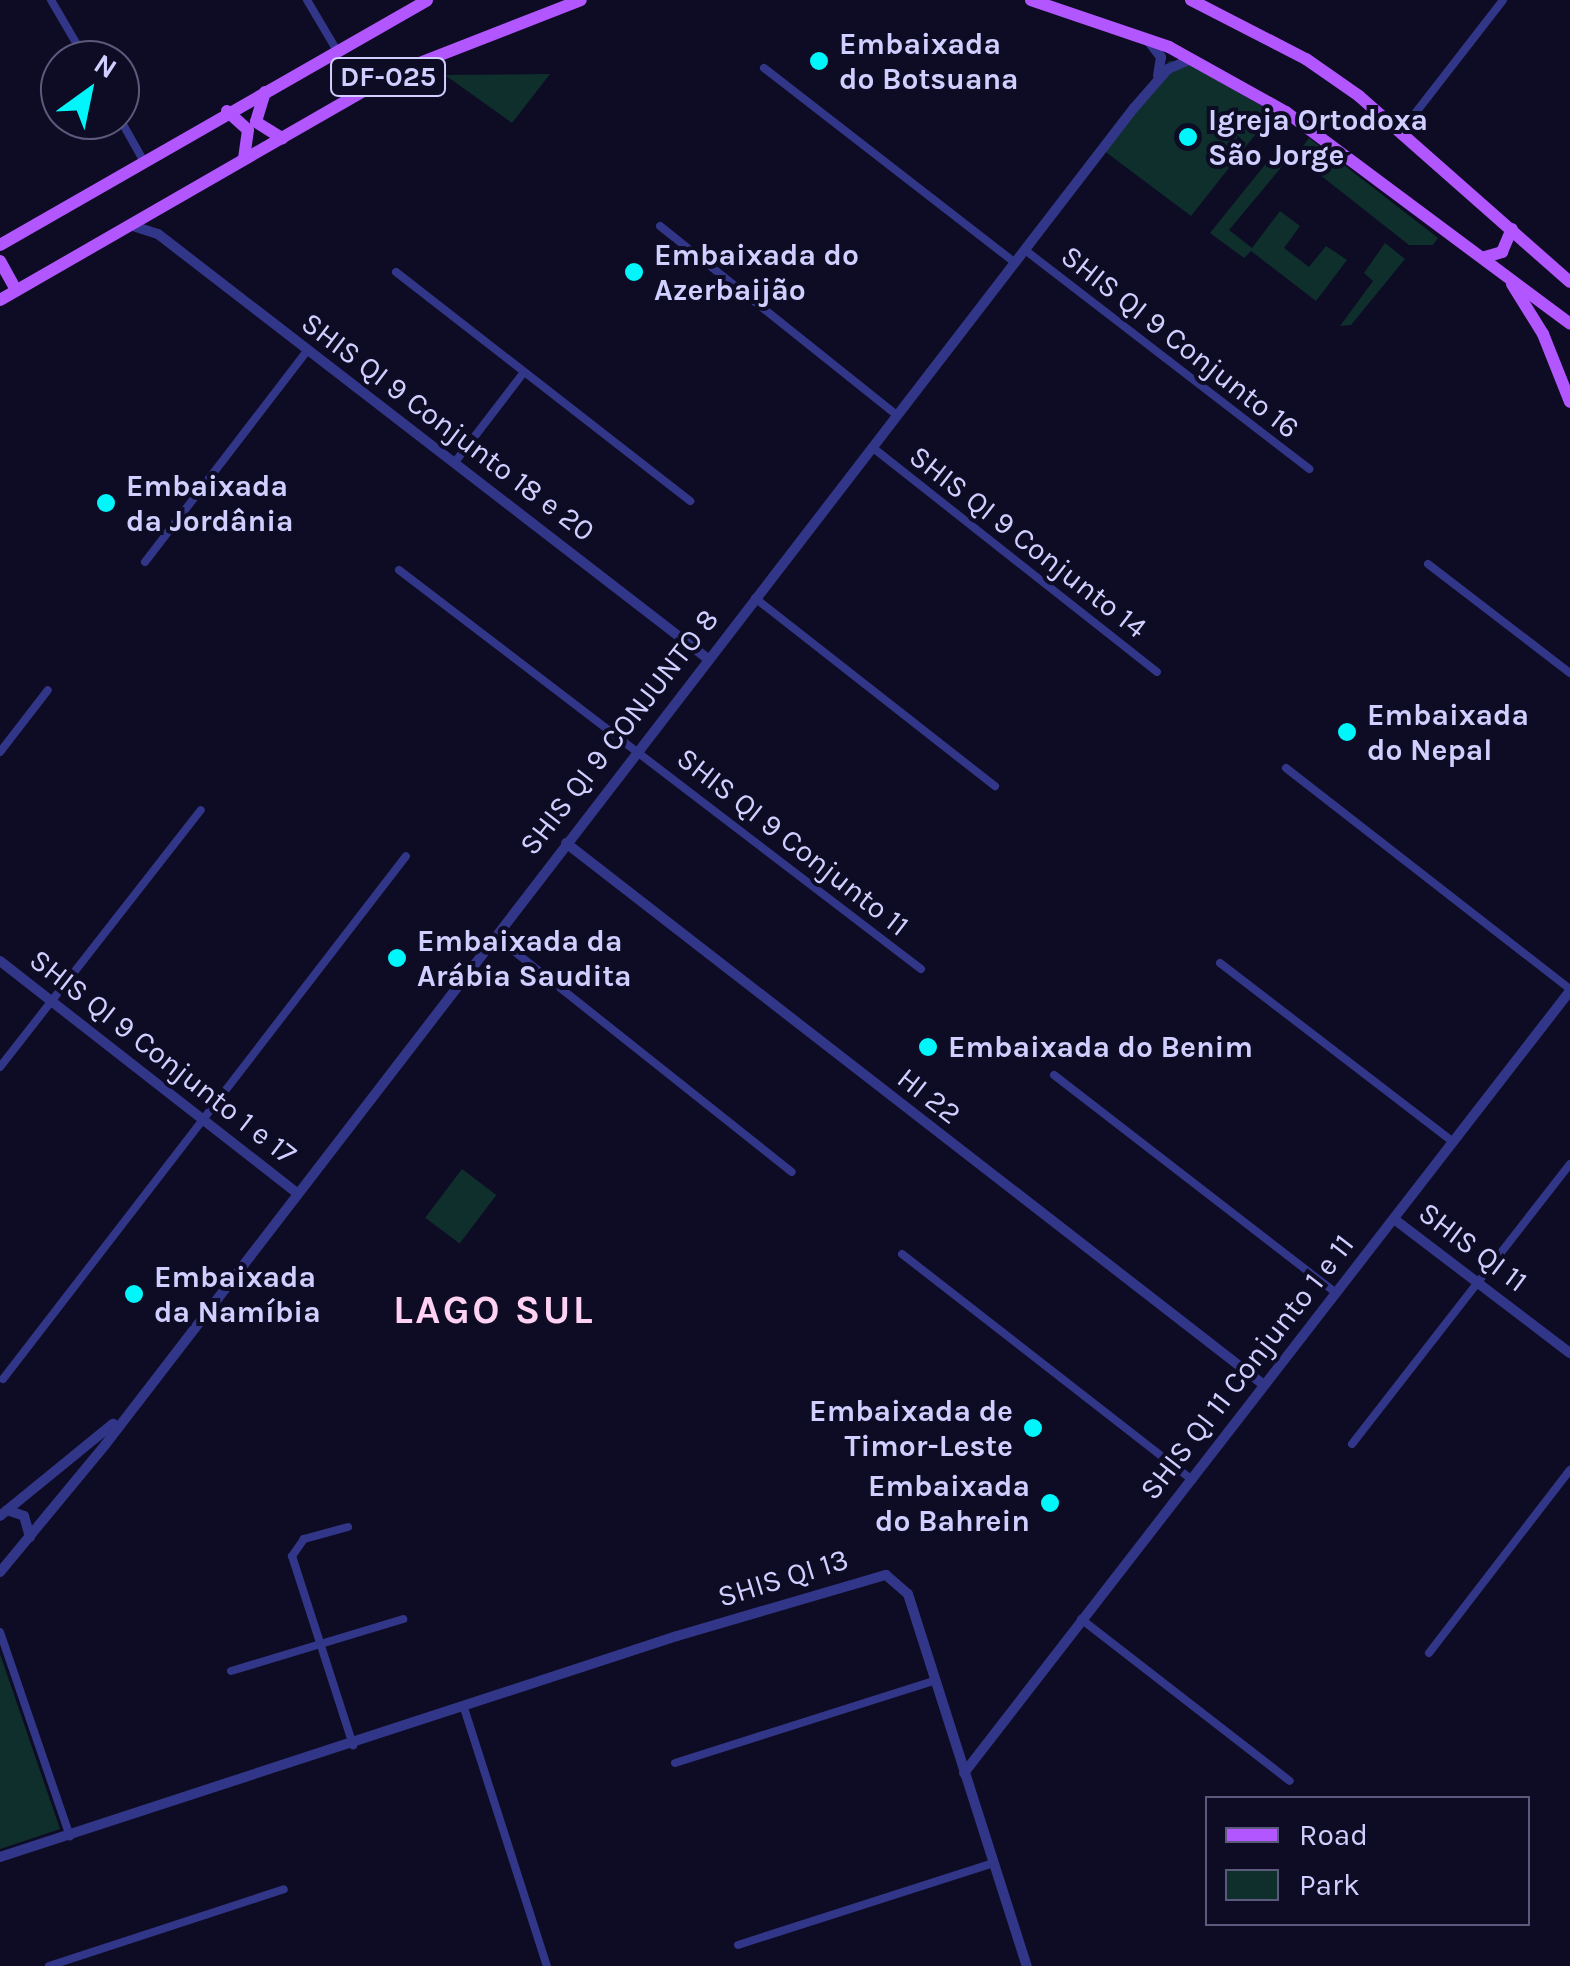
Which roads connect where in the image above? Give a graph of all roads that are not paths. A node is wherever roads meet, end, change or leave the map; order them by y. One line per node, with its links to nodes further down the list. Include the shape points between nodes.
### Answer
1 (51, 0): 13 (street)
2 (307, 0): 14 (street)
3 (425, 0): 14 (main road, DF-025)
4 (581, 0): 21 (main road, DF-025, via 443,49)
5 (1031, 0): 9 (main road)
6 (1085, 0): 11 (main road)
7 (1191, 0): 10 (main road)
8 (1503, 0): 20 (street)
9 (1058, 3): 11 (main road)
10 (1214, 4): 20 (main road)
11 (1092, 18): 12 (main road)
12 (1142, 35): 15 (main road); 17 (street, via 1161,57)
13 (74, 40)
14 (336, 49): 18 (main road, DF-025)
15 (1193, 58): 17 (street); 32 (main road, via 1338,147)
16 (764, 68): 34 (street)
17 (1157, 79): 31 (street, SHIS QI 9 CONJUNTO 8)
18 (266, 90): 19 (main road, DF-025); 21 (main road, via 256,122)
19 (228, 111): 23 (main road, DF-025); 24 (main road, via 248,130)
20 (1403, 129): 28 (main road)
21 (282, 138): 24 (main road, DF-025)
22 (132, 140): 23 (street)
23 (142, 158): 30 (main road, DF-025)
24 (244, 158): 25 (main road, DF-025)
25 (157, 211): 26 (main road, DF-025); 29 (street)
26 (133, 226): 29 (street, SHIS QI 9 Conjunto 18 e 20); 38 (main road, DF-025)
27 (660, 226): 44 (street)
28 (1512, 229): 32 (main road, via 1502,252); 37 (main road)
29 (158, 234): 41 (street, SHIS QI 9 Conjunto 18 e 20)
30 (0, 245)
31 (1025, 250): 34 (street, SHIS QI 9 CONJUNTO 8); 47 (street, SHIS QI 9 Conjunto 16)
32 (1484, 258): 36 (main road)
33 (0, 261): 38 (main road)
34 (1015, 262): 44 (street, SHIS QI 9 CONJUNTO 8)
35 (396, 272): 42 (street)
36 (1505, 274): 40 (main road); 43 (main road, via 1543,334)
37 (1570, 282)
38 (16, 290): 39 (main road, DF-025)
39 (0, 300)
40 (1570, 324)
41 (307, 351): 46 (street, SHIS QI 9 Conjunto 18 e 20); 49 (street)
42 (524, 372): 46 (street); 48 (street)
43 (1570, 402)
44 (897, 415): 45 (street, SHIS QI 9 CONJUNTO 8)
45 (872, 447): 52 (street, SHIS QI 9 CONJUNTO 8); 54 (street, SHIS QI 9 Conjunto 14)
46 (456, 462): 53 (street, SHIS QI 9 Conjunto 18 e 20)
47 (1309, 469)
48 (690, 502)
49 (146, 562)
50 (1428, 564): 55 (street)
51 (400, 570): 57 (street, SHIS QI 9 Conjunto 11)
52 (755, 598): 53 (street, SHIS QI 9 CONJUNTO 8); 60 (street)
53 (708, 660): 57 (street, SHIS QI 9 CONJUNTO 8)
54 (1157, 672)
55 (1570, 673)
56 (48, 690): 58 (street)
57 (637, 750): 62 (street, SHIS QI 9 CONJUNTO 8); 67 (street, SHIS QI 9 Conjunto 11)
58 (0, 752)
59 (1286, 768): 68 (street)
60 (995, 786)
61 (201, 810): 69 (street)
62 (566, 842): 64 (street, SHIS QI 9 CONJUNTO 8); 83 (street, HI 22)
63 (406, 856): 72 (street)
64 (494, 935): 75 (street); 76 (street, SHIS QI 9 CONJUNTO 8)
65 (0, 961): 69 (street, SHIS QI 9 Conjunto 1 e 17)
66 (1220, 963): 73 (street)
67 (921, 969)
68 (1570, 990): 73 (street, SHIS QI 11 Conjunto 1 e 11)
69 (51, 1001): 70 (street); 72 (street, SHIS QI 9 Conjunto 1 e 17)
70 (0, 1067)
71 (1054, 1075): 80 (street)
72 (203, 1120): 76 (street, SHIS QI 9 Conjunto 1 e 17); 82 (street)
73 (1452, 1142): 77 (street, SHIS QI 11 Conjunto 1 e 11)
74 (1570, 1164): 79 (street)
75 (792, 1172)
76 (296, 1192): 84 (street, SHIS QI 9 CONJUNTO 8)
77 (1394, 1218): 79 (street, SHIS QI 11); 80 (street, SHIS QI 11 Conjunto 1 e 11)
78 (902, 1254): 87 (street)
79 (1479, 1282): 81 (street, SHIS QI 11); 85 (street)
80 (1336, 1292): 83 (street, SHIS QI 11 Conjunto 1 e 11)
81 (1570, 1352)
82 (3, 1380)
83 (1264, 1385): 87 (street, SHIS QI 11 Conjunto 1 e 11)
84 (122, 1417): 88 (street); 90 (street)
85 (1352, 1444)
86 (1570, 1470): 96 (street)
87 (1192, 1480): 93 (street, SHIS QI 11 Conjunto 1 e 11)
88 (4, 1513): 90 (street, via 24,1516)
89 (348, 1527): 95 (street, via 304,1540 292,1556)
90 (30, 1537): 91 (street)
91 (0, 1572)
92 (403, 1619): 95 (street)
93 (1081, 1619): 102 (street, SHIS QI 11 Conjunto 1 e 11); 103 (street)
94 (0, 1632): 104 (street)
95 (320, 1646): 97 (street); 100 (street)
96 (1429, 1653)
97 (231, 1671)
98 (934, 1680): 99 (street, SHIS QI 13, via 908,1594 886,1575 677,1636); 101 (street); 102 (street, SHIS QI 13)
99 (465, 1710): 100 (street, SHIS QI 13); 110 (street)
100 (353, 1746): 104 (street, SHIS QI 13)
101 (675, 1763)
102 (964, 1773): 106 (street, SHIS QI 13)
103 (1290, 1781)
104 (70, 1836): 105 (street, SHIS QI 13)
105 (0, 1857)
106 (993, 1863): 108 (street); 111 (street, SHIS QI 13)
107 (284, 1889): 109 (street)
108 (738, 1946)
109 (49, 1966)
110 (547, 1966)
111 (1027, 1966)

